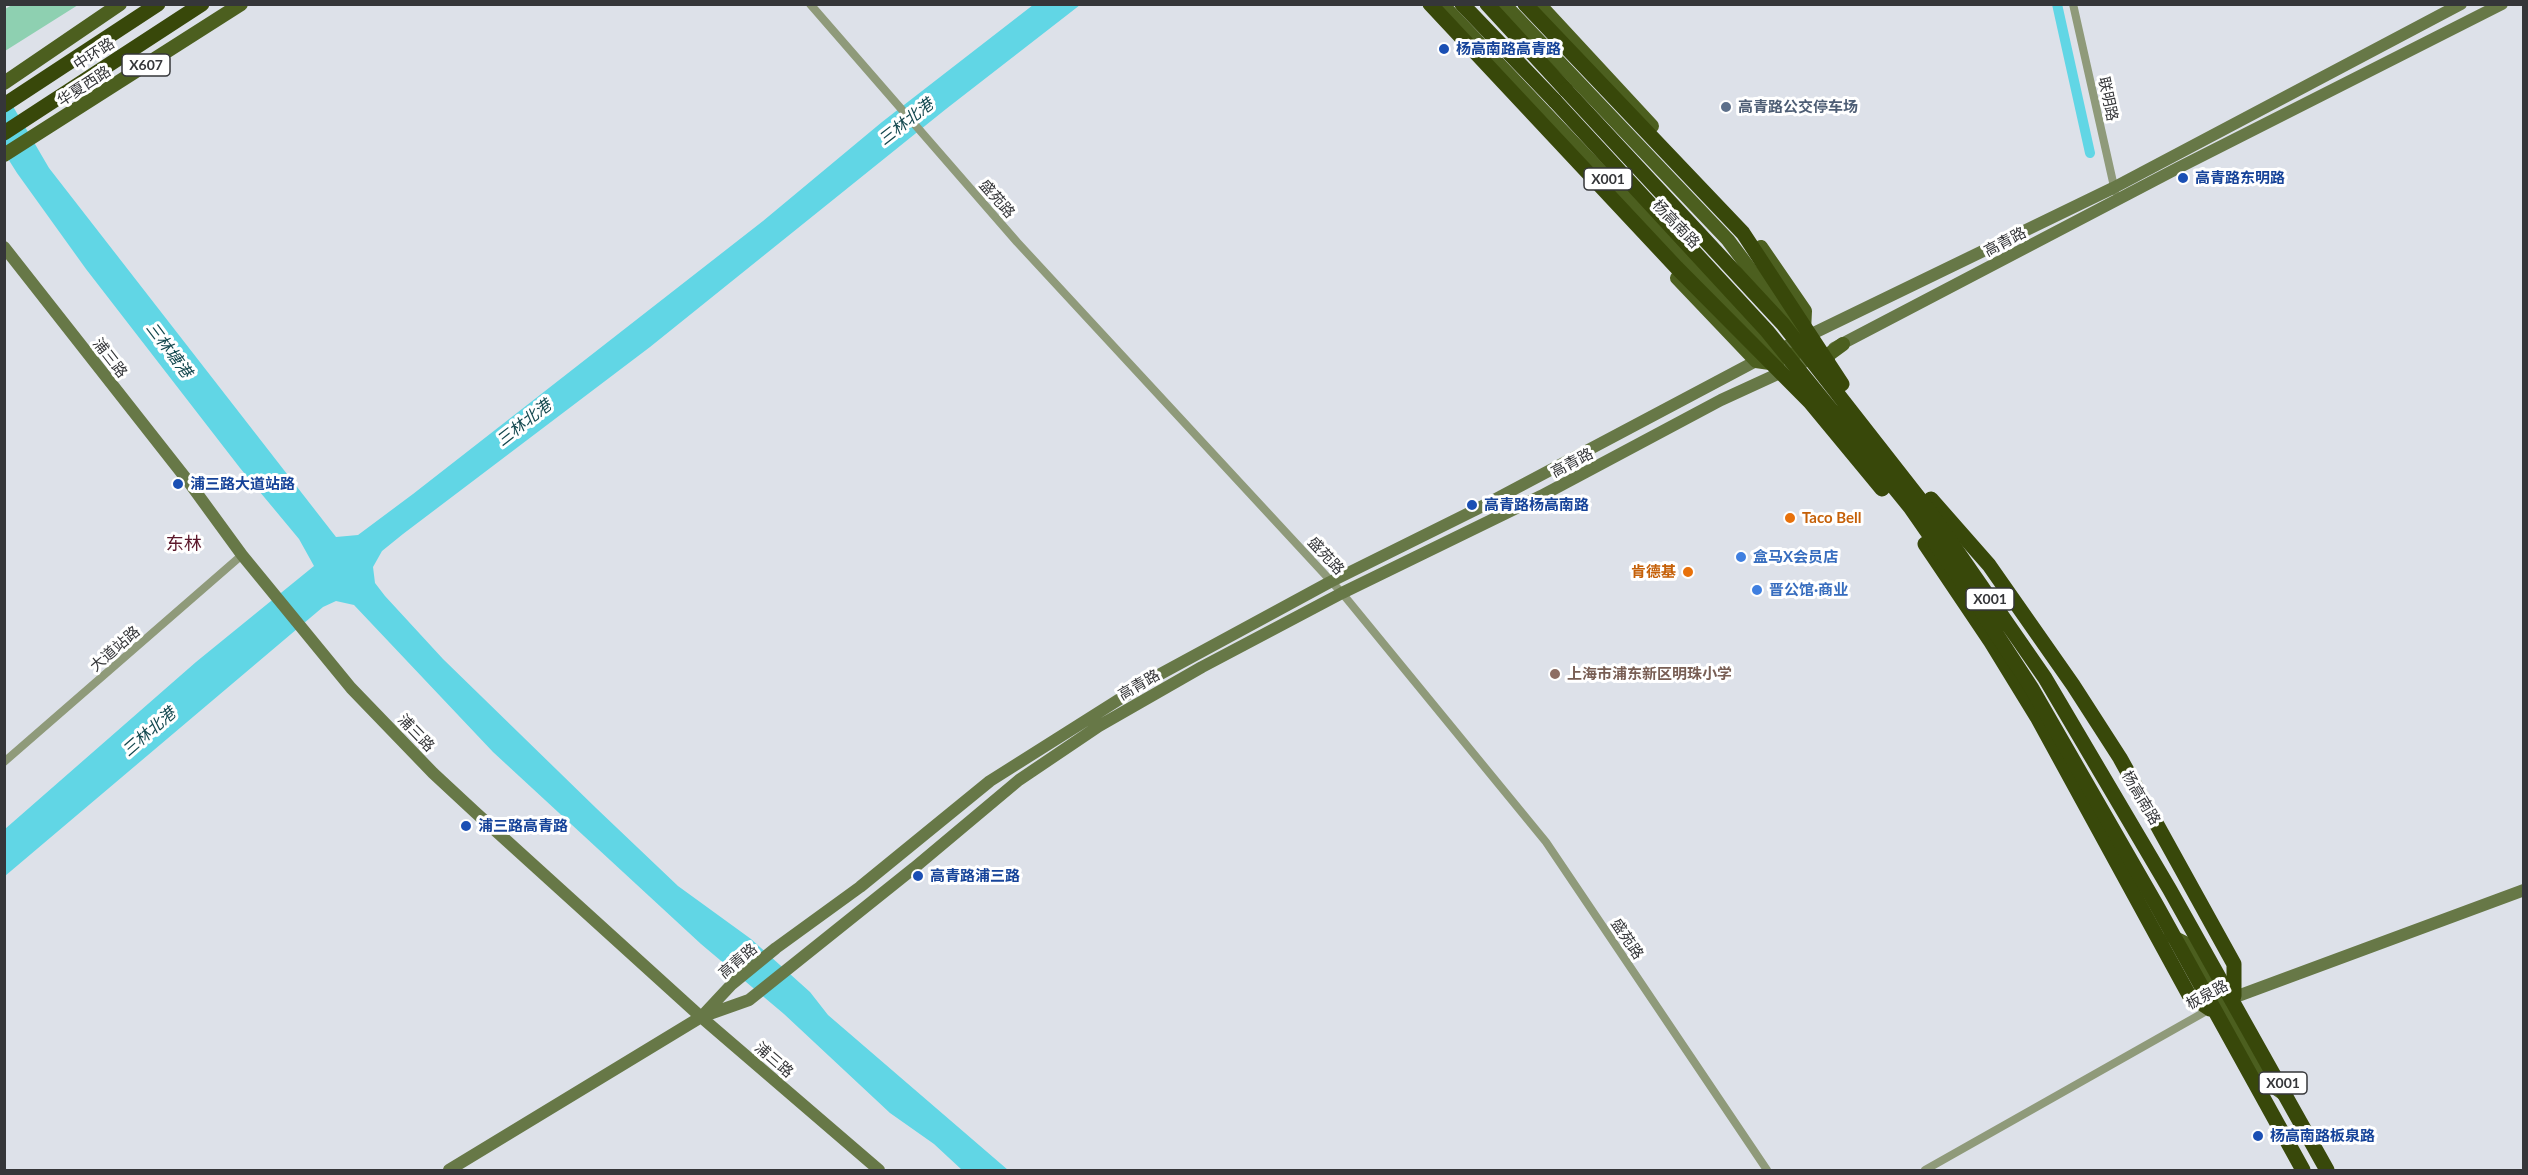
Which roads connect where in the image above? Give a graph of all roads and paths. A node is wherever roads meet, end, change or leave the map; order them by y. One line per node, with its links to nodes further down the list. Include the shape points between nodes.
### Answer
1 (120, 4): 16 (main road)
2 (158, 4): 18 (highway, 中环路)
3 (202, 4): 19 (highway, 中环路)
4 (241, 4): 20 (main road, 华夏西路 / X607)
5 (810, 4): 35 (street, 盛苑路, via 1017,242)
6 (1431, 4): 27 (main road, X001, via 1441,25); 33 (highway, 杨高南路 / X001, bridge, via 1677,268 1810,402)
7 (1442, 4): 25 (main road, 杨高南路 / X001)
8 (1462, 4): 17 (highway, 杨高南路 / X001)
9 (1487, 4): 17 (highway, 杨高南路 / X001)
10 (1504, 4): 23 (main road, 杨高南路 / X001, via 1728,240)
11 (1525, 4): 31 (highway, 杨高南路 / X001, bridge, via 1743,233 1844,388)
12 (1539, 4): 23 (main road, via 1751,234 1805,311)
13 (2073, 4): 21 (street, 联明路)
14 (2461, 4): 21 (main road, 高青路)
15 (2502, 4): 21 (main road, 高青路)
16 (4, 83)
17 (1561, 95): 32 (highway, 杨高南路 / X001, bridge, via 1783,324); 36 (highway, 杨高南路 / X001, bridge, via 1767,331 1910,507)
18 (4, 105)
19 (4, 133)
20 (4, 155)
21 (2116, 194): 23 (main road, 高青路); 24 (main road, 高青路)
22 (4, 247): 34 (main road, 浦三路)
23 (1803, 339): 25 (main road, 高青路); 26 (main road, 杨高南路)
24 (1837, 346): 26 (main road); 29 (main road, via 1827,359)
25 (1773, 353): 26 (main road); 27 (main road, 高青路)
26 (1814, 356): 27 (main road); 28 (main road, 高青路); 29 (main road, 杨高南路); 30 (main road, 杨高南路)
27 (1756, 361): 28 (main road); 35 (main road, 高青路)
28 (1795, 366): 37 (main road, 高青路); 40 (main road, 杨高南路 / X001, via 1952,572 2029,691 2171,936)
29 (1833, 378): 30 (main road, 杨高南路)
30 (1890, 452): 40 (main road, 杨高南路 / X001, via 2050,679)
31 (1931, 499): 32 (highway, 杨高南路 / X001, bridge); 40 (highway, via 1989,565 2120,758 2234,964)
32 (1951, 542): 48 (highway, 杨高南路 / X001, bridge, via 2045,678 2170,890)
33 (1925, 544): 36 (highway, 杨高南路 / X001, bridge); 40 (highway, via 2037,717 2189,995)
34 (242, 555): 38 (street, 大道站路); 41 (main road, 浦三路, via 351,688 433,773)
35 (1330, 582): 37 (street, 盛苑路); 41 (main road, 高青路, via 1153,678 990,781 860,887 776,948 732,984)
36 (1965, 586): 47 (highway, 杨高南路 / X001, bridge, via 2031,687)
37 (1342, 593): 41 (main road, 高青路, via 1192,673 1040,764 749,1000); 44 (street, 盛苑路, via 1546,842)
38 (4, 762)
39 (2523, 890): 40 (main road, 板泉路)
40 (2222, 1003): 45 (street, 板泉路); 46 (main road, 杨高南路 / X001); 49 (main road, 杨高南路 / X001, via 2292,1100)
41 (701, 1017): 42 (main road, 高青路); 43 (main road, 浦三路)
42 (449, 1170)
43 (879, 1170)
44 (1767, 1170)
45 (1925, 1170)
46 (2298, 1170)
47 (2303, 1170)
48 (2327, 1170)
49 (2332, 1170)

